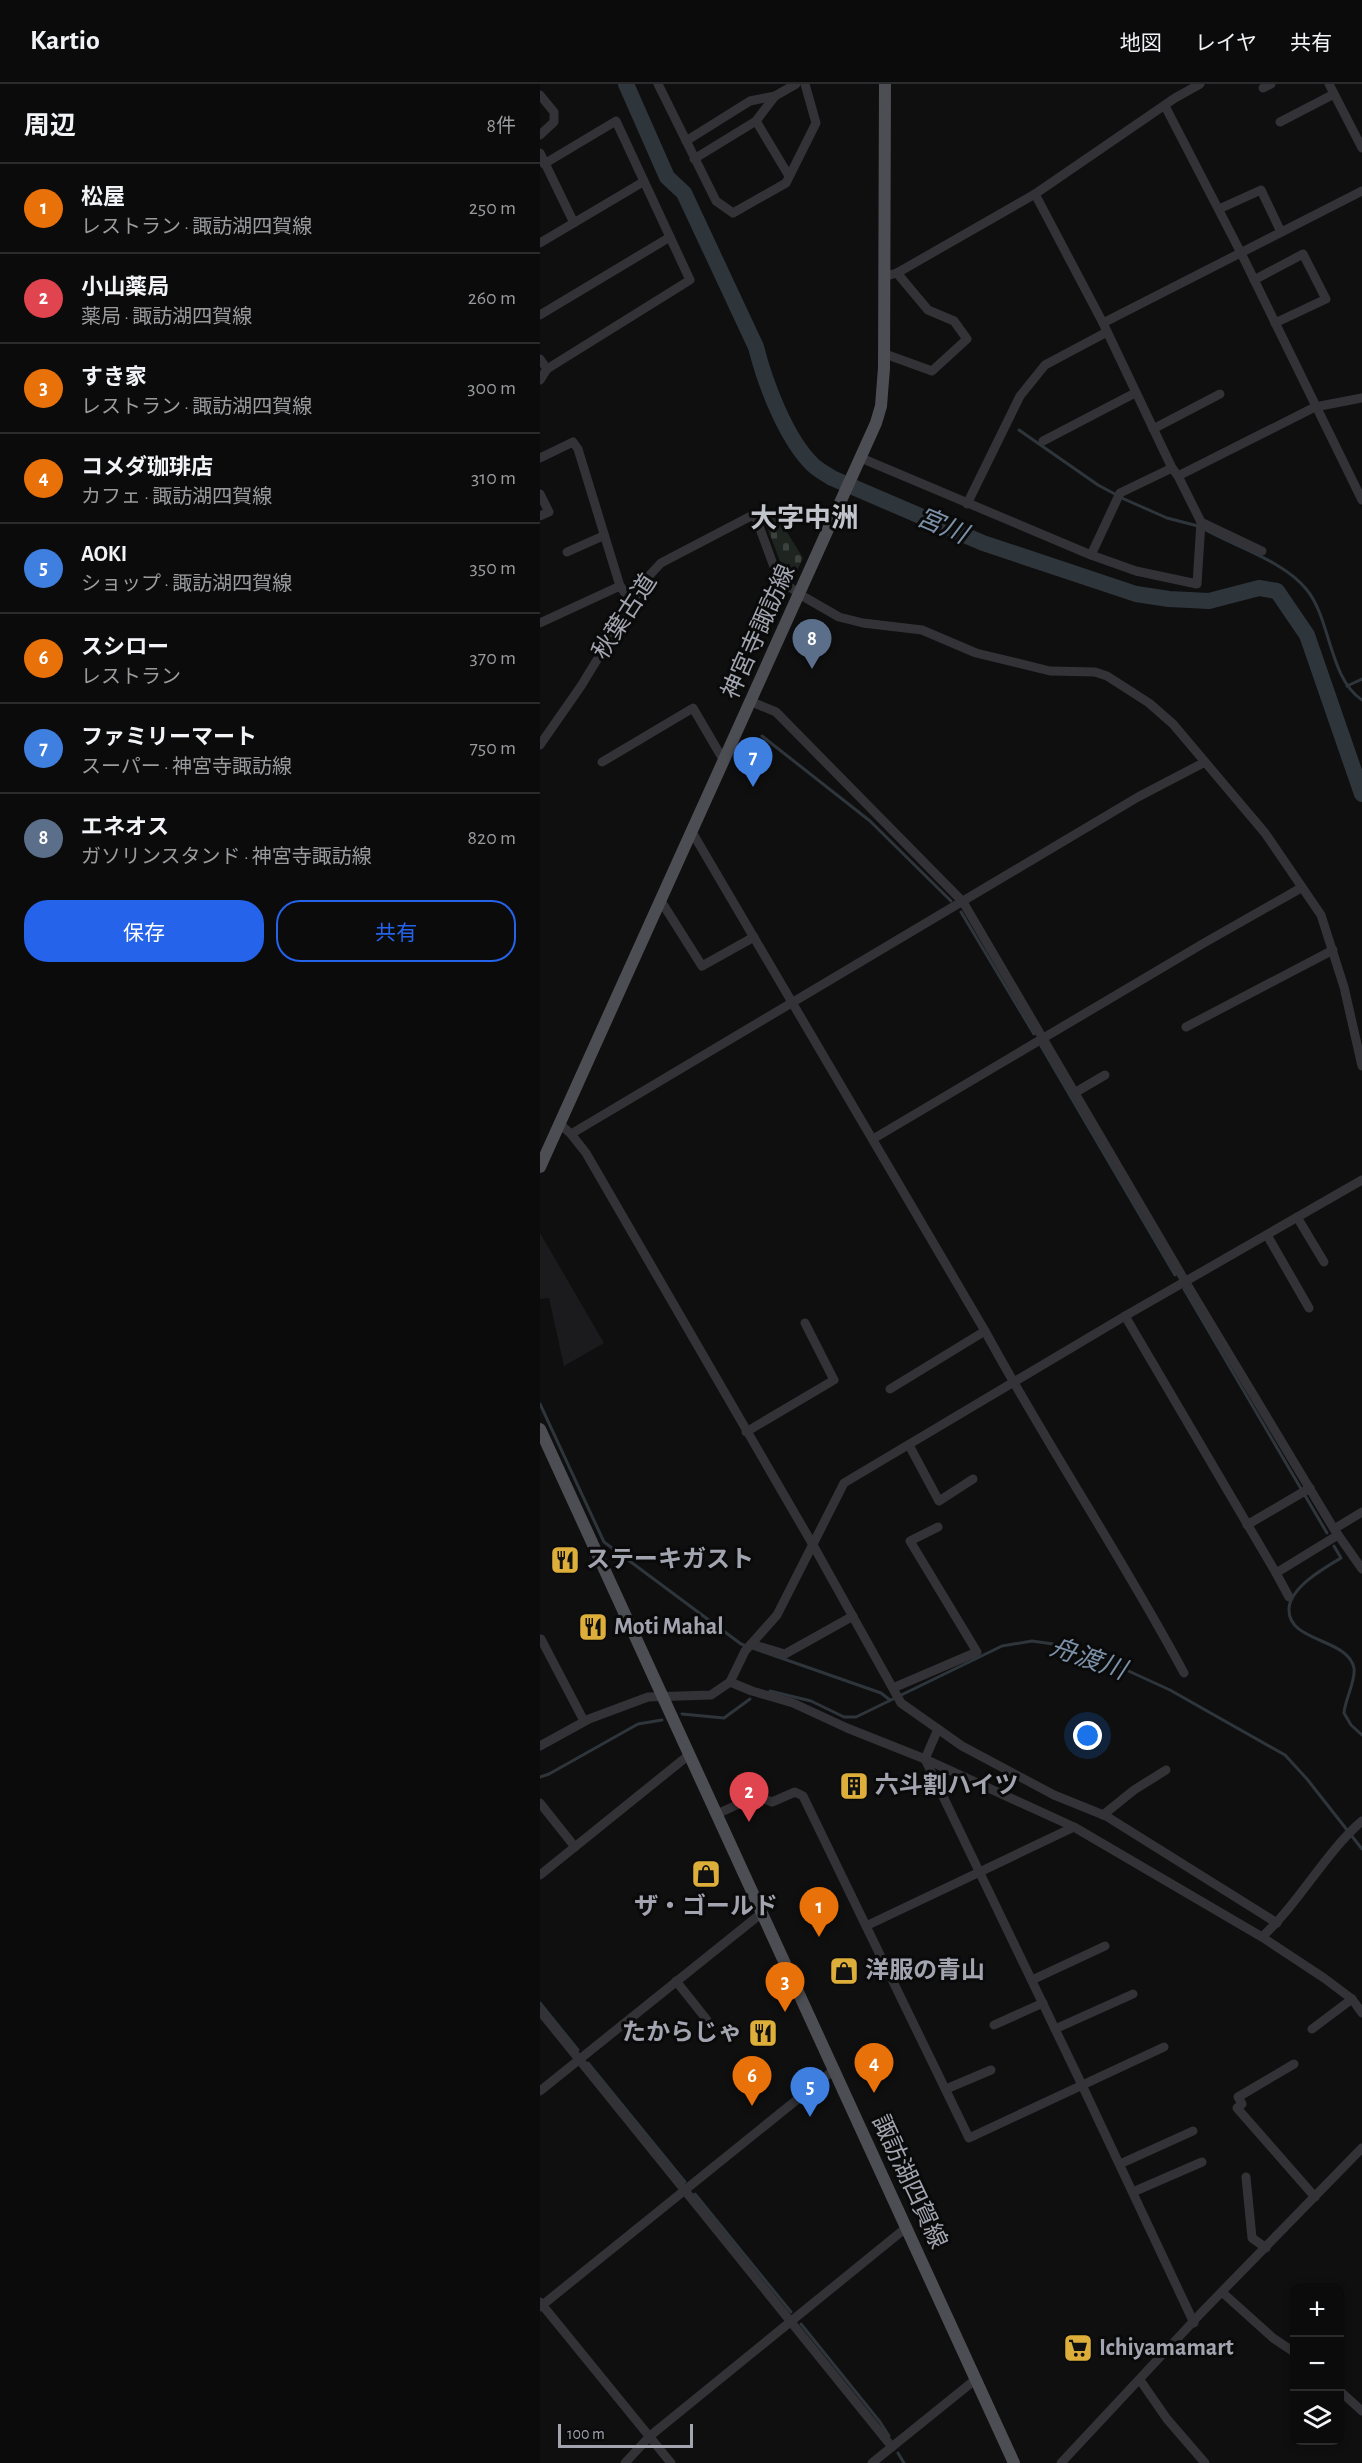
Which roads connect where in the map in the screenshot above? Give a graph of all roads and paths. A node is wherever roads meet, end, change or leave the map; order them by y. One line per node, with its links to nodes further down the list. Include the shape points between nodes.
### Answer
1 (796, 84): 9 (street)
2 (805, 84): 19 (street, via 816,123)
3 (885, 84): 29 (main road, 神宮寺諏訪線)
4 (1200, 84): 10 (street)
5 (1329, 84): 7 (street)
6 (661, 85): 14 (street)
7 (1334, 94): 12 (street); 15 (street)
8 (540, 95): 13 (street, via 554,112 554,122)
9 (775, 96): 11 (street); 14 (street, via 750,101)
10 (1165, 106): 22 (street); 23 (street)
11 (756, 121): 17 (street); 19 (street)
12 (1280, 122)
13 (540, 135)
14 (686, 141): 17 (street)
15 (1362, 148)
16 (540, 153): 18 (street)
17 (694, 159): 19 (street, via 716,201 733,213 786,183)
18 (544, 164): 20 (street, via 616,121); 24 (street)
19 (789, 176)
20 (643, 182): 24 (street); 26 (street)
21 (1362, 191): 25 (street)
22 (1035, 194): 29 (street); 33 (street)
23 (1219, 209): 25 (street, via 1261,190); 28 (street)
24 (574, 222): 27 (street)
25 (1281, 232): 28 (street)
26 (670, 237): 31 (street); 36 (street, via 690,280)
27 (540, 243)
28 (1241, 253): 30 (street); 33 (street)
29 (891, 274): 34 (main road, 神宮寺諏訪線); 34 (street, via 928,310 954,321 968,339 932,371)
30 (1254, 280): 32 (street); 32 (street, via 1303,254 1326,299)
31 (540, 315)
32 (1275, 323): 41 (street)
33 (1105, 328): 38 (street); 49 (street, via 1045,365 1020,396)
34 (885, 354): 45 (main road, 神宮寺諏訪線, via 881,406)
35 (540, 359): 36 (street)
36 (547, 369): 37 (street)
37 (540, 380)
38 (1136, 393): 42 (street); 43 (street)
39 (1220, 394): 42 (street)
40 (1362, 398): 41 (street)
41 (1316, 408): 46 (street); 48 (street)
42 (1153, 429): 46 (street)
43 (1043, 441)
44 (540, 458): 52 (street, via 573,442 596,502)
45 (858, 463): 49 (street); 57 (main road, 神宮寺諏訪線)
46 (1175, 472): 51 (street); 55 (street, via 1120,493)
47 (540, 494): 50 (street, via 549,512)
48 (1362, 500)
49 (967, 504): 55 (street)
50 (540, 516)
51 (1201, 522): 53 (street); 55 (street, via 1197,584 1136,571)
52 (603, 536): 54 (street); 56 (street)
53 (1262, 551)
54 (567, 552)
55 (1091, 555)
56 (620, 586): 58 (street); 59 (street)
57 (799, 594): 58 (street, 秋葉古道, via 776,572 756,518 751,516 661,562); 60 (main road, 神宮寺諏訪線); 64 (street, via 839,617 922,630 976,653 1050,671 1083,670 1107,676 1173,724)
58 (633, 604): 61 (street, 秋葉古道)
59 (540, 623)
60 (752, 702): 62 (main road, 神宮寺諏訪線); 68 (street, via 776,712)
61 (540, 745)
62 (724, 761): 63 (street, via 693,708); 65 (main road, 神宮寺諏訪線)
63 (602, 762)
64 (1205, 762): 66 (street, via 1265,833); 68 (street, via 1138,797)
65 (692, 832): 67 (main road, 神宮寺諏訪線); 69 (street)
66 (1301, 888): 70 (street, via 1321,915); 73 (street)
67 (661, 901): 69 (street, via 702,966); 77 (main road, 神宮寺諏訪線)
68 (963, 902): 71 (street); 73 (street)
69 (754, 937): 71 (street)
70 (1333, 950): 72 (street); 74 (street)
71 (791, 1004): 78 (street); 79 (street)
72 (1186, 1026)
73 (1044, 1037): 76 (street); 79 (street)
74 (1362, 1066)
75 (1105, 1075): 76 (street)
76 (1076, 1092): 85 (street)
77 (560, 1124): 78 (street); 80 (main road, 神宮寺諏訪線)
78 (571, 1134): 93 (street, via 586,1153)
79 (873, 1139): 89 (street)
80 (540, 1167)
81 (1362, 1180): 82 (street)
82 (1297, 1217): 83 (street); 84 (street)
83 (1267, 1235): 85 (street); 86 (street)
84 (1324, 1262)
85 (1185, 1281): 87 (street); 96 (street)
86 (1309, 1308)
87 (1125, 1316): 90 (street); 98 (street)
88 (805, 1323): 93 (street, via 834,1380)
89 (986, 1331): 90 (street); 91 (street)
90 (1013, 1383): 94 (street); 108 (street)
91 (890, 1389)
92 (540, 1429): 111 (main road, 諏訪湖四賀線)
93 (746, 1432): 101 (street)
94 (909, 1444): 95 (street, via 939,1501); 101 (street, via 844,1483)
95 (973, 1479)
96 (1310, 1488): 98 (street); 100 (street)
97 (1362, 1512): 100 (street)
98 (1247, 1524): 103 (street)
99 (938, 1527): 110 (street, via 910,1541 977,1652)
100 (1336, 1532): 102 (street); 103 (street)
101 (813, 1545): 105 (street); 107 (street, via 777,1615)
102 (1362, 1569)
103 (1276, 1573): 104 (street)
104 (1289, 1597)
105 (853, 1617): 107 (street, via 785,1654); 110 (street)
106 (541, 1639): 112 (street)
107 (749, 1646): 109 (street)
108 (1184, 1673)
109 (730, 1682): 111 (street, via 711,1695); 117 (street, via 793,1703)
110 (894, 1690): 113 (street, via 900,1702)
111 (663, 1695): 112 (street, via 619,1706); 116 (main road, 諏訪湖四賀線)
112 (584, 1721): 115 (street)
113 (938, 1729): 117 (street); 121 (street, via 1054,1795)
114 (540, 1734): 115 (street)
115 (542, 1744)
116 (690, 1754): 120 (main road, 諏訪湖四賀線); 124 (street)
117 (925, 1759): 123 (street); 125 (street)
118 (1166, 1770): 121 (street)
119 (540, 1803): 124 (street)
120 (717, 1814): 127 (main road, 諏訪湖四賀線); 129 (street, via 756,1796 772,1802 795,1792 803,1796)
121 (1103, 1815): 128 (street)
122 (1362, 1821): 128 (street)
123 (1074, 1827): 125 (street); 130 (street)
124 (575, 1847): 126 (street)
125 (978, 1871): 129 (street); 132 (street)
126 (540, 1875)
127 (763, 1912): 133 (street); 146 (main road, 諏訪湖四賀線)
128 (1277, 1923): 130 (street)
129 (866, 1926): 149 (street)
130 (1262, 1937): 135 (street)
131 (1105, 1946): 132 (street)
132 (1032, 1980): 136 (street)
133 (676, 1982): 139 (street); 144 (street)
134 (1133, 1994): 142 (street)
135 (1352, 2000): 138 (street); 141 (street)
136 (1042, 2003): 140 (street); 142 (street)
137 (540, 2011): 144 (street)
138 (1362, 2013)
139 (707, 2020)
140 (994, 2025)
141 (1312, 2028)
142 (1055, 2029): 148 (street)
143 (1164, 2047): 148 (street)
144 (579, 2059): 150 (street); 156 (street)
145 (1294, 2064): 158 (street, via 1238,2097 1242,2104 1238,2109)
146 (835, 2069): 156 (street); 159 (main road, 諏訪湖四賀線)
147 (991, 2070): 149 (street)
148 (1082, 2085): 149 (street, via 969,2138); 154 (street)
149 (946, 2090)
150 (540, 2091)
151 (1193, 2131): 154 (street)
152 (1362, 2148): 158 (street)
153 (1202, 2162): 157 (street)
154 (1120, 2164): 157 (street)
155 (1246, 2177): 160 (street, via 1252,2238)
156 (685, 2192): 162 (street); 163 (street)
157 (1132, 2192): 164 (street)
158 (1315, 2197): 160 (street)
159 (907, 2227): 163 (street); 166 (main road, 諏訪湖四賀線)
160 (1266, 2248): 161 (street)
161 (1223, 2293): 164 (street); 165 (street)
162 (541, 2305): 170 (street)
163 (792, 2322): 170 (street); 171 (street)
164 (1194, 2323): 167 (street)
165 (1290, 2349)
166 (976, 2379): 171 (street); 175 (main road, 諏訪湖四賀線)
167 (1140, 2380): 176 (street); 177 (street)
168 (1344, 2395): 169 (street)
169 (1362, 2411)
170 (650, 2436): 172 (street); 173 (street)
171 (892, 2447): 174 (street)
172 (625, 2463)
173 (671, 2463)
174 (872, 2463)
175 (1014, 2463)
176 (1061, 2463)
177 (1205, 2463)

